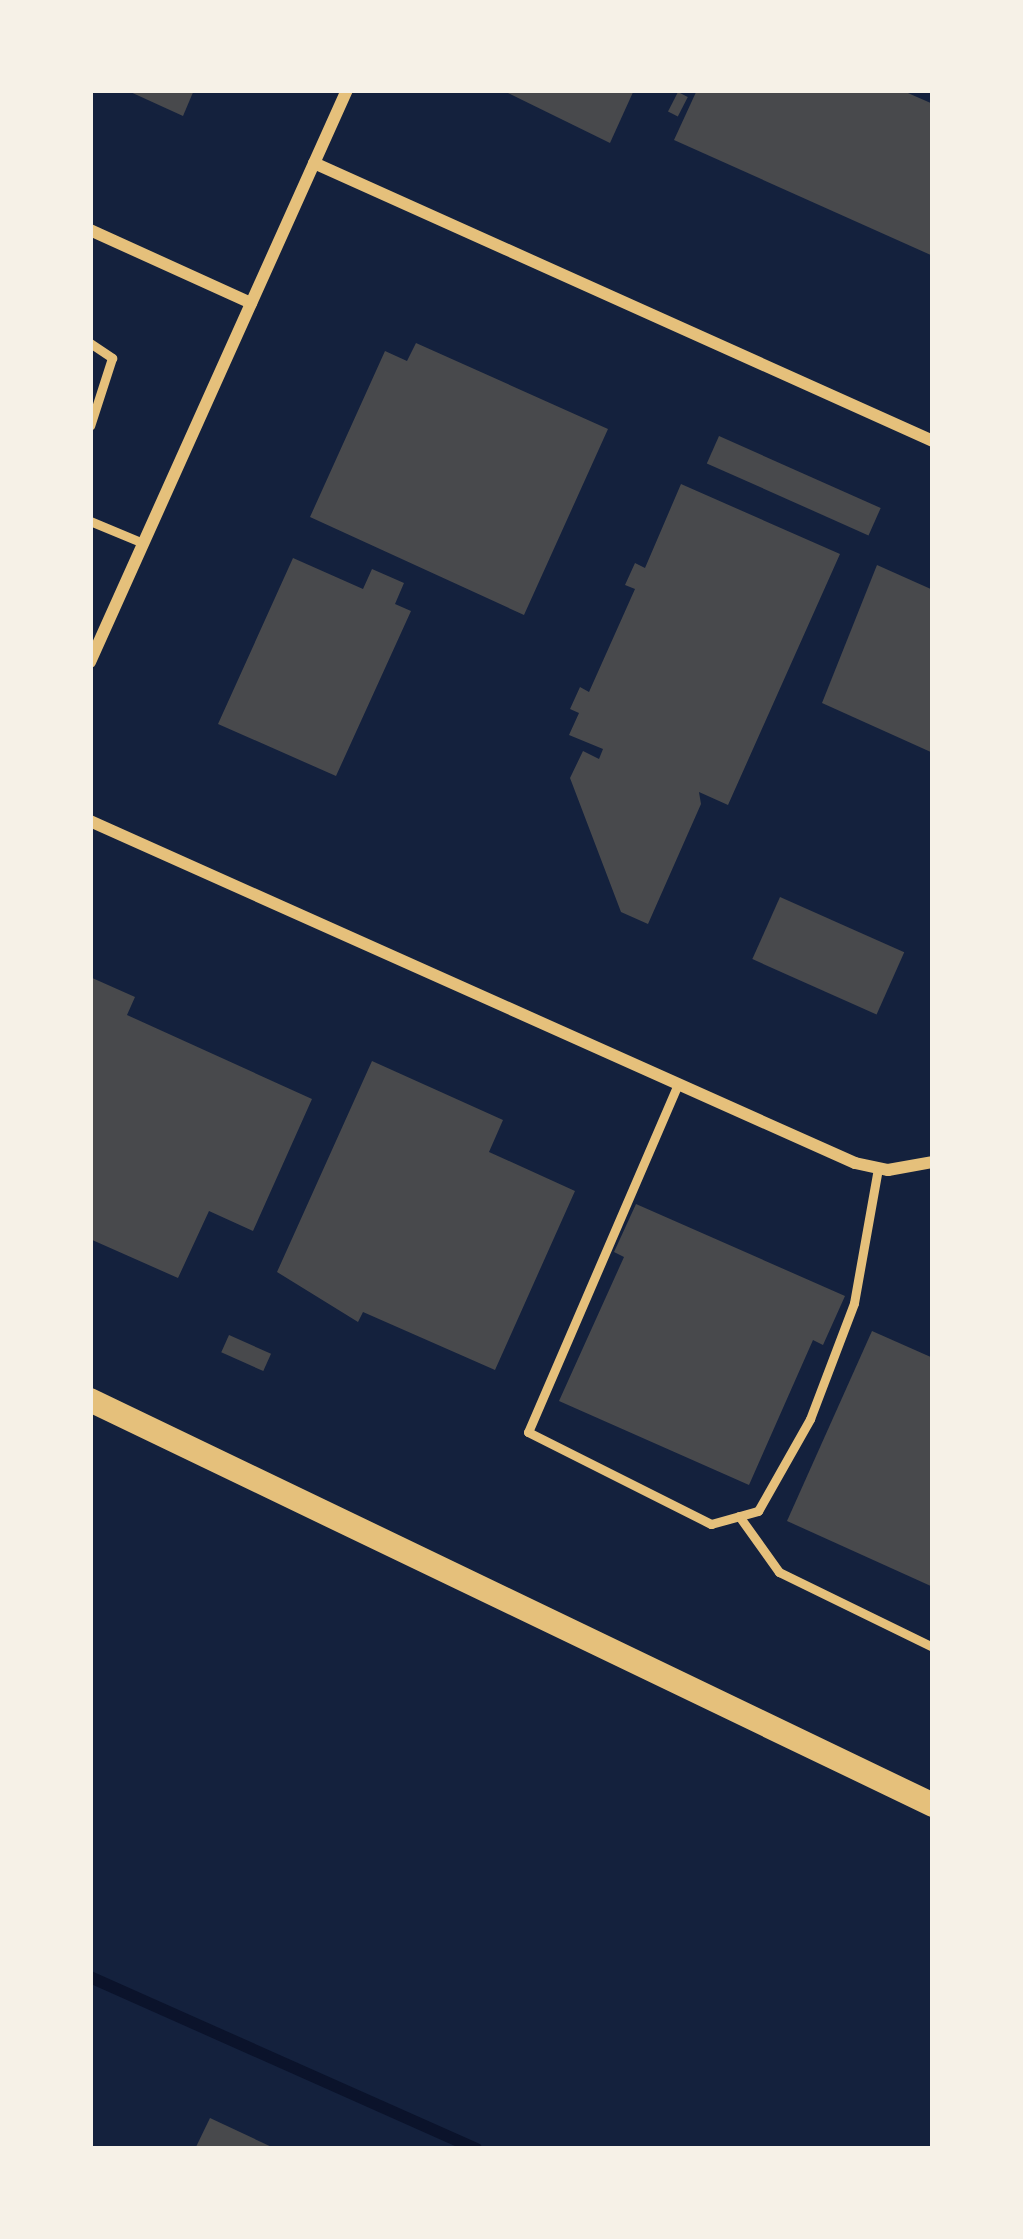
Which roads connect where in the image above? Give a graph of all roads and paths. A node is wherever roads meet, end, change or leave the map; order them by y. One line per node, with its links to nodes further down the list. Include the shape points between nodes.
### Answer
1 (347, 90): 2 (street)
2 (314, 163): 4 (street); 7 (street)
3 (90, 230): 4 (street)
4 (251, 303): 9 (street)
5 (90, 343): 6 (lane, via 112,358)
6 (90, 426)
7 (933, 441)
8 (90, 520): 9 (lane)
9 (143, 543): 10 (street)
10 (90, 662)
11 (90, 821): 12 (street)
12 (678, 1084): 14 (street); 16 (lane, via 528,1432 711,1524)
13 (932, 1164): 14 (street)
14 (878, 1168): 16 (lane, via 854,1304 810,1420 758,1511)
15 (90, 1400): 18 (main road)
16 (739, 1516): 17 (lane, via 779,1572)
17 (933, 1647)
18 (933, 1805)

